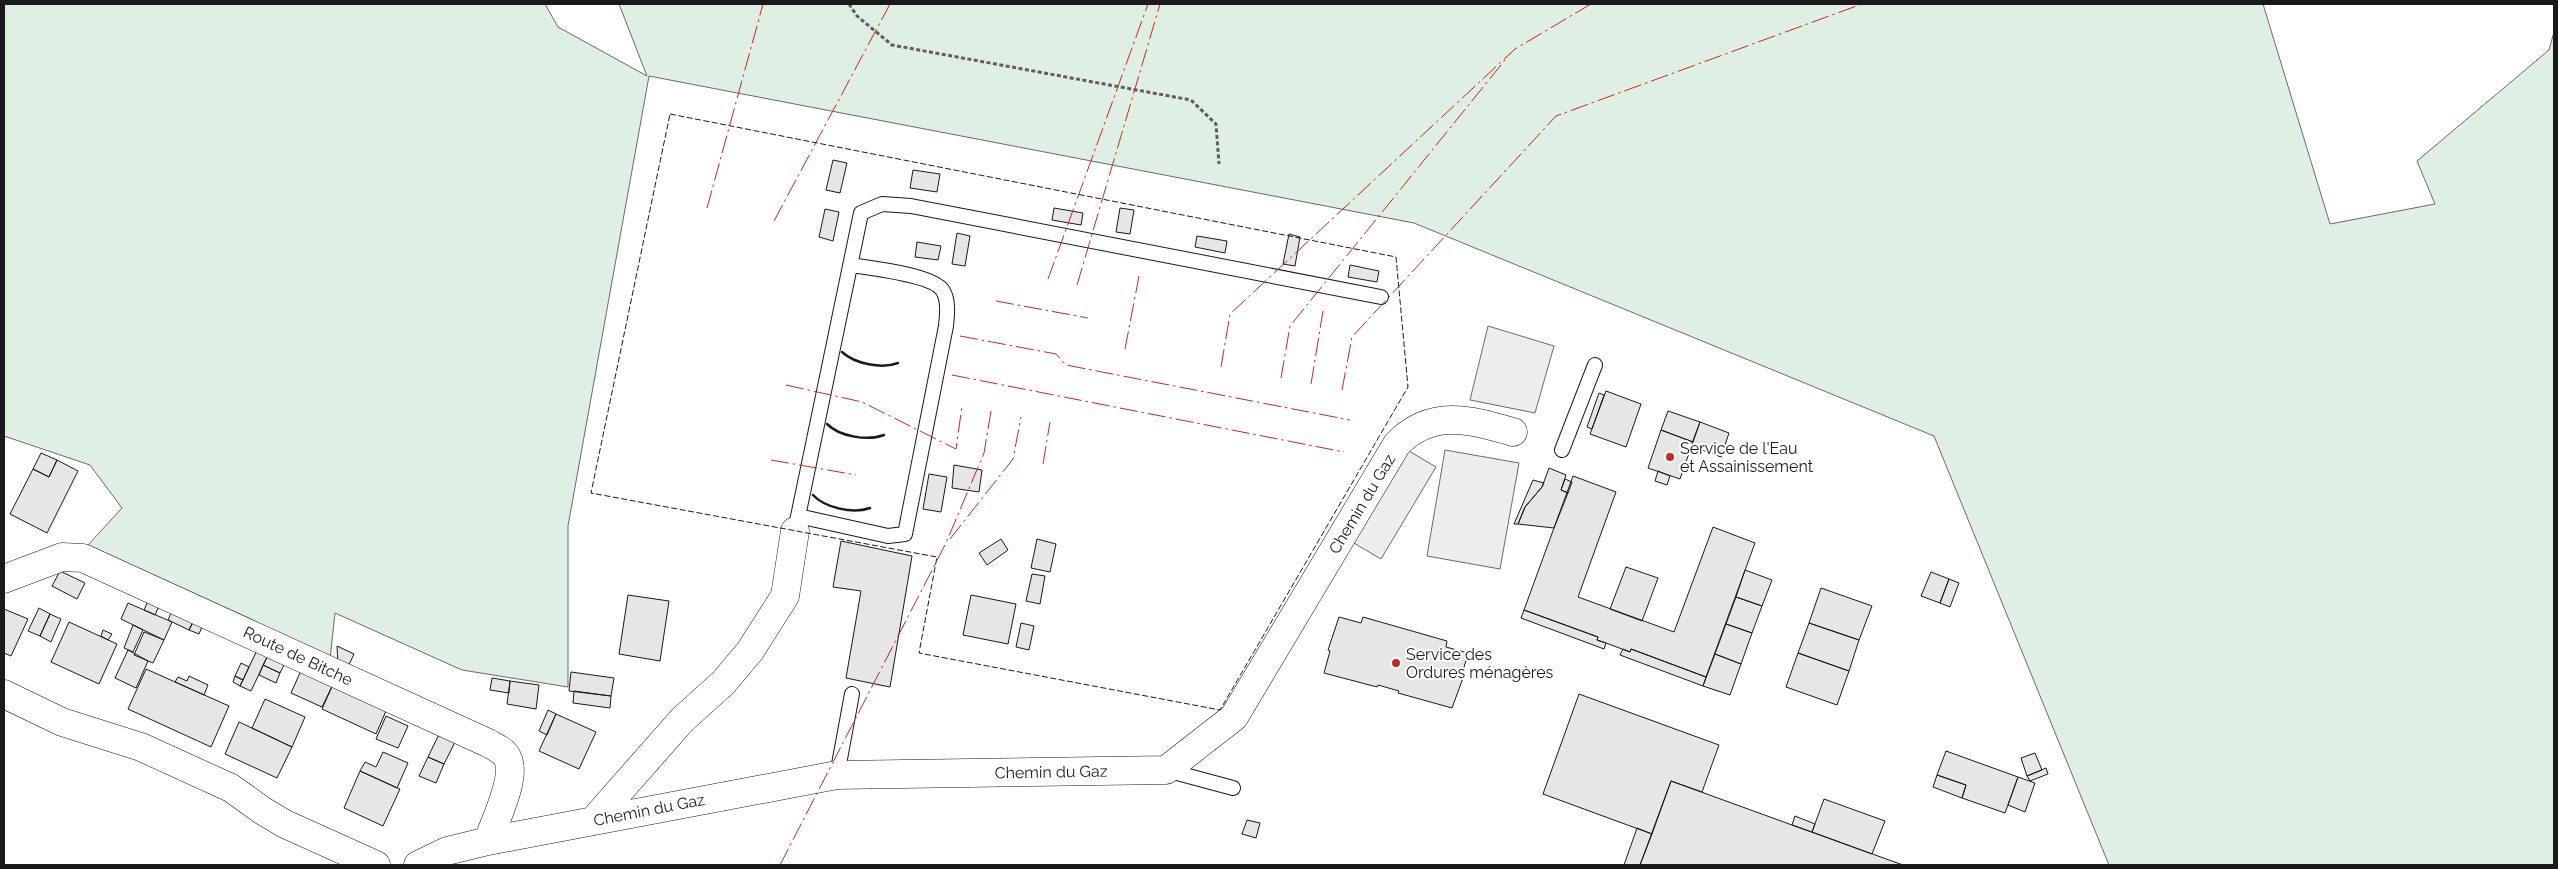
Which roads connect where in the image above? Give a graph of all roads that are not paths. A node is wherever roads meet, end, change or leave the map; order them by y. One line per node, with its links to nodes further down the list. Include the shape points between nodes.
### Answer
1 (850, 264): 2 (lane, via 861,213 882,204 911,206); 6 (lane); 6 (lane, via 930,281 943,290 947,306 946,326 904,534 888,536)
2 (1381, 297)
3 (1596, 365): 5 (lane)
4 (1513, 432): 10 (street, Chemin du Gaz, via 1457,419 1430,423 1409,432 1397,444 1234,717)
5 (1562, 450)
6 (797, 523): 13 (street, via 784,596 750,652 723,683 682,720)
7 (4, 579): 14 (street, Route de Bitche, via 62,557 83,558 488,743 506,756 510,773)
8 (4, 694): 15 (street, via 62,722 141,747 223,784 285,824)
9 (852, 694): 11 (lane)
10 (1166, 770): 11 (street, Chemin du Gaz); 12 (lane)
11 (837, 775): 13 (street, Chemin du Gaz)
12 (1233, 788)
13 (592, 821): 14 (street, Chemin du Gaz)
14 (488, 841): 16 (street, Chemin du Gaz, via 447,851)
15 (376, 865)
16 (418, 865)

